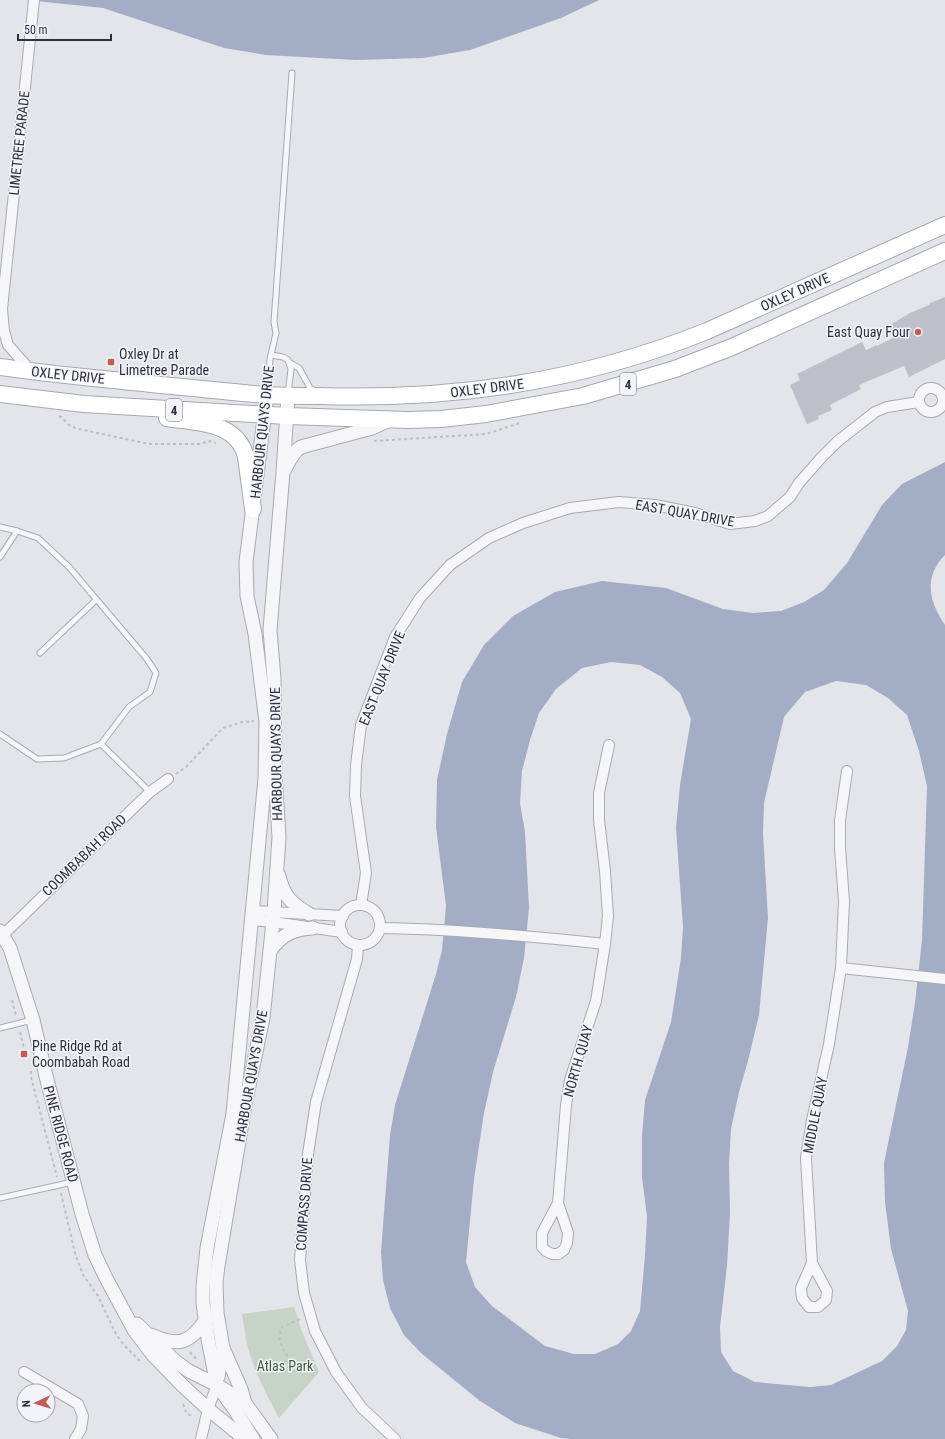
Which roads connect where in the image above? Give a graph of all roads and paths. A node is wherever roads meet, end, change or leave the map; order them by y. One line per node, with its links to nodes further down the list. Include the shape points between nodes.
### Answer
1 (34, 3): 5 (street, LIMETREE PARADE)
2 (292, 73): 6 (lane, via 274,322 276,333)
3 (945, 225): 13 (main road, OXLEY DRIVE / 4, via 707,331 622,361 536,381 476,391 420,396)
4 (945, 250): 19 (main road, OXLEY DRIVE / 4, via 710,356 628,384 562,401 486,414 442,419)
5 (1, 311): 9 (street, LIMETREE PARADE, via 8,345)
6 (271, 355): 7 (lane, HARBOUR QUAYS DRIVE, via 283,357); 11 (lane, HARBOUR QUAYS DRIVE)
7 (290, 363): 12 (lane, HARBOUR QUAYS DRIVE); 13 (lane, via 299,368 310,388)
8 (0, 367): 9 (main road, OXLEY DRIVE / 4)
9 (31, 371): 11 (main road, OXLEY DRIVE / 4)
10 (0, 394): 15 (main road, OXLEY DRIVE / 4)
11 (266, 395): 12 (main road, OXLEY DRIVE / 4); 17 (street, HARBOUR QUAYS DRIVE)
12 (288, 396): 13 (main road, OXLEY DRIVE / 4); 18 (street, HARBOUR QUAYS DRIVE)
13 (324, 396)
14 (919, 402): 16 (street, via 928,412); 16 (street, via 922,391 933,388 942,395); 35 (street, EAST QUAY DRIVE, via 887,407 875,412 821,458 790,497 768,516 755,521 730,524 696,513 619,502 570,508 523,523 488,538 450,565 420,598 395,637 361,725 355,796 366,873)
15 (84, 404): 17 (main road, OXLEY DRIVE / 4); 21 (main road, via 216,426 231,433 245,450)
16 (943, 410)
17 (264, 415): 18 (main road, OXLEY DRIVE / 4); 21 (street, HARBOUR QUAYS DRIVE)
18 (287, 416): 19 (main road, OXLEY DRIVE / 4); 20 (street, HARBOUR QUAYS DRIVE)
19 (391, 420): 20 (street, via 372,428 301,447 296,450)
20 (283, 472): 34 (street, HARBOUR QUAYS DRIVE, via 270,630 279,837)
21 (253, 509): 37 (street, HARBOUR QUAYS DRIVE, via 246,562 247,596 255,634 266,730 265,778)
22 (0, 527): 23 (lane)
23 (17, 530): 24 (lane); 25 (lane, via 38,538 69,567)
24 (0, 557)
25 (96, 600): 26 (lane); 29 (lane, via 156,673 150,692 129,707)
26 (40, 653)
27 (256, 721): 32 (path, via 223,728 186,767)
28 (0, 734): 29 (lane, via 37,758 64,758)
29 (101, 744): 33 (lane)
30 (609, 745): 44 (street, NORTH QUAY, via 599,793 608,916)
31 (847, 771): 47 (street, MIDDLE QUAY, via 840,820 844,901)
32 (168, 779): 33 (street, COOMBABAH ROAD)
33 (150, 792): 43 (street, COOMBABAH ROAD)
34 (277, 867): 36 (street, via 286,896 294,905); 39 (street, HARBOUR QUAYS DRIVE)
35 (361, 905): 38 (street, via 348,909); 41 (street, via 368,906 378,915)
36 (309, 914): 38 (street); 39 (street)
37 (252, 916): 39 (street); 57 (street, HARBOUR QUAYS DRIVE, via 233,1114 204,1267)
38 (343, 916): 42 (street)
39 (273, 917): 40 (street); 46 (street, HARBOUR QUAYS DRIVE)
40 (313, 928): 42 (street); 46 (street, via 290,932)
41 (380, 928): 44 (street, via 428,928); 45 (street, via 372,941)
42 (342, 932): 45 (street, via 348,940)
43 (2, 933): 49 (street, PINE RIDGE ROAD, via 10,948)
44 (605, 944): 53 (street, NORTH QUAY, via 596,1001 570,1080)
45 (358, 945): 74 (street, COMPASS DRIVE, via 357,959 316,1102 308,1154 300,1260 304,1294 315,1331 336,1372 362,1408)
46 (270, 951): 60 (street, HARBOUR QUAYS DRIVE, via 263,1018 245,1105 216,1277 217,1313)
47 (841, 968): 48 (street); 54 (street, MIDDLE QUAY, via 806,1158)
48 (945, 979)
49 (33, 1020): 50 (lane); 51 (street, PINE RIDGE ROAD)
50 (0, 1028)
51 (74, 1181): 52 (lane); 55 (street, PINE RIDGE ROAD, via 95,1255)
52 (0, 1198)
53 (558, 1203)
54 (812, 1263)
55 (124, 1311): 58 (street, PINE RIDGE ROAD); 68 (street, PINE RIDGE ROAD, via 134,1330 153,1355)
56 (300, 1319): 61 (path, via 282,1327 279,1335)
57 (205, 1321): 58 (street, via 191,1337 179,1342 163,1341); 66 (street, HARBOUR QUAYS DRIVE)
58 (146, 1333): 66 (street, PINE RIDGE ROAD, via 175,1362)
59 (187, 1348): 62 (path)
60 (223, 1348): 66 (street, HARBOUR QUAYS DRIVE); 67 (street)
61 (288, 1359): 63 (path); 64 (path, via 283,1363)
62 (198, 1361)
63 (290, 1362)
64 (285, 1368)
65 (24, 1372): 69 (street, via 78,1404 83,1416 81,1429)
66 (217, 1385): 67 (street, PINE RIDGE ROAD); 68 (street); 72 (street, HARBOUR QUAYS DRIVE)
67 (245, 1403): 73 (street, PINE RIDGE ROAD)
68 (208, 1409): 70 (street); 71 (street, PINE RIDGE ROAD)
69 (75, 1439)
70 (201, 1439)
71 (244, 1439)
72 (253, 1439)
73 (271, 1439)
74 (395, 1439)

